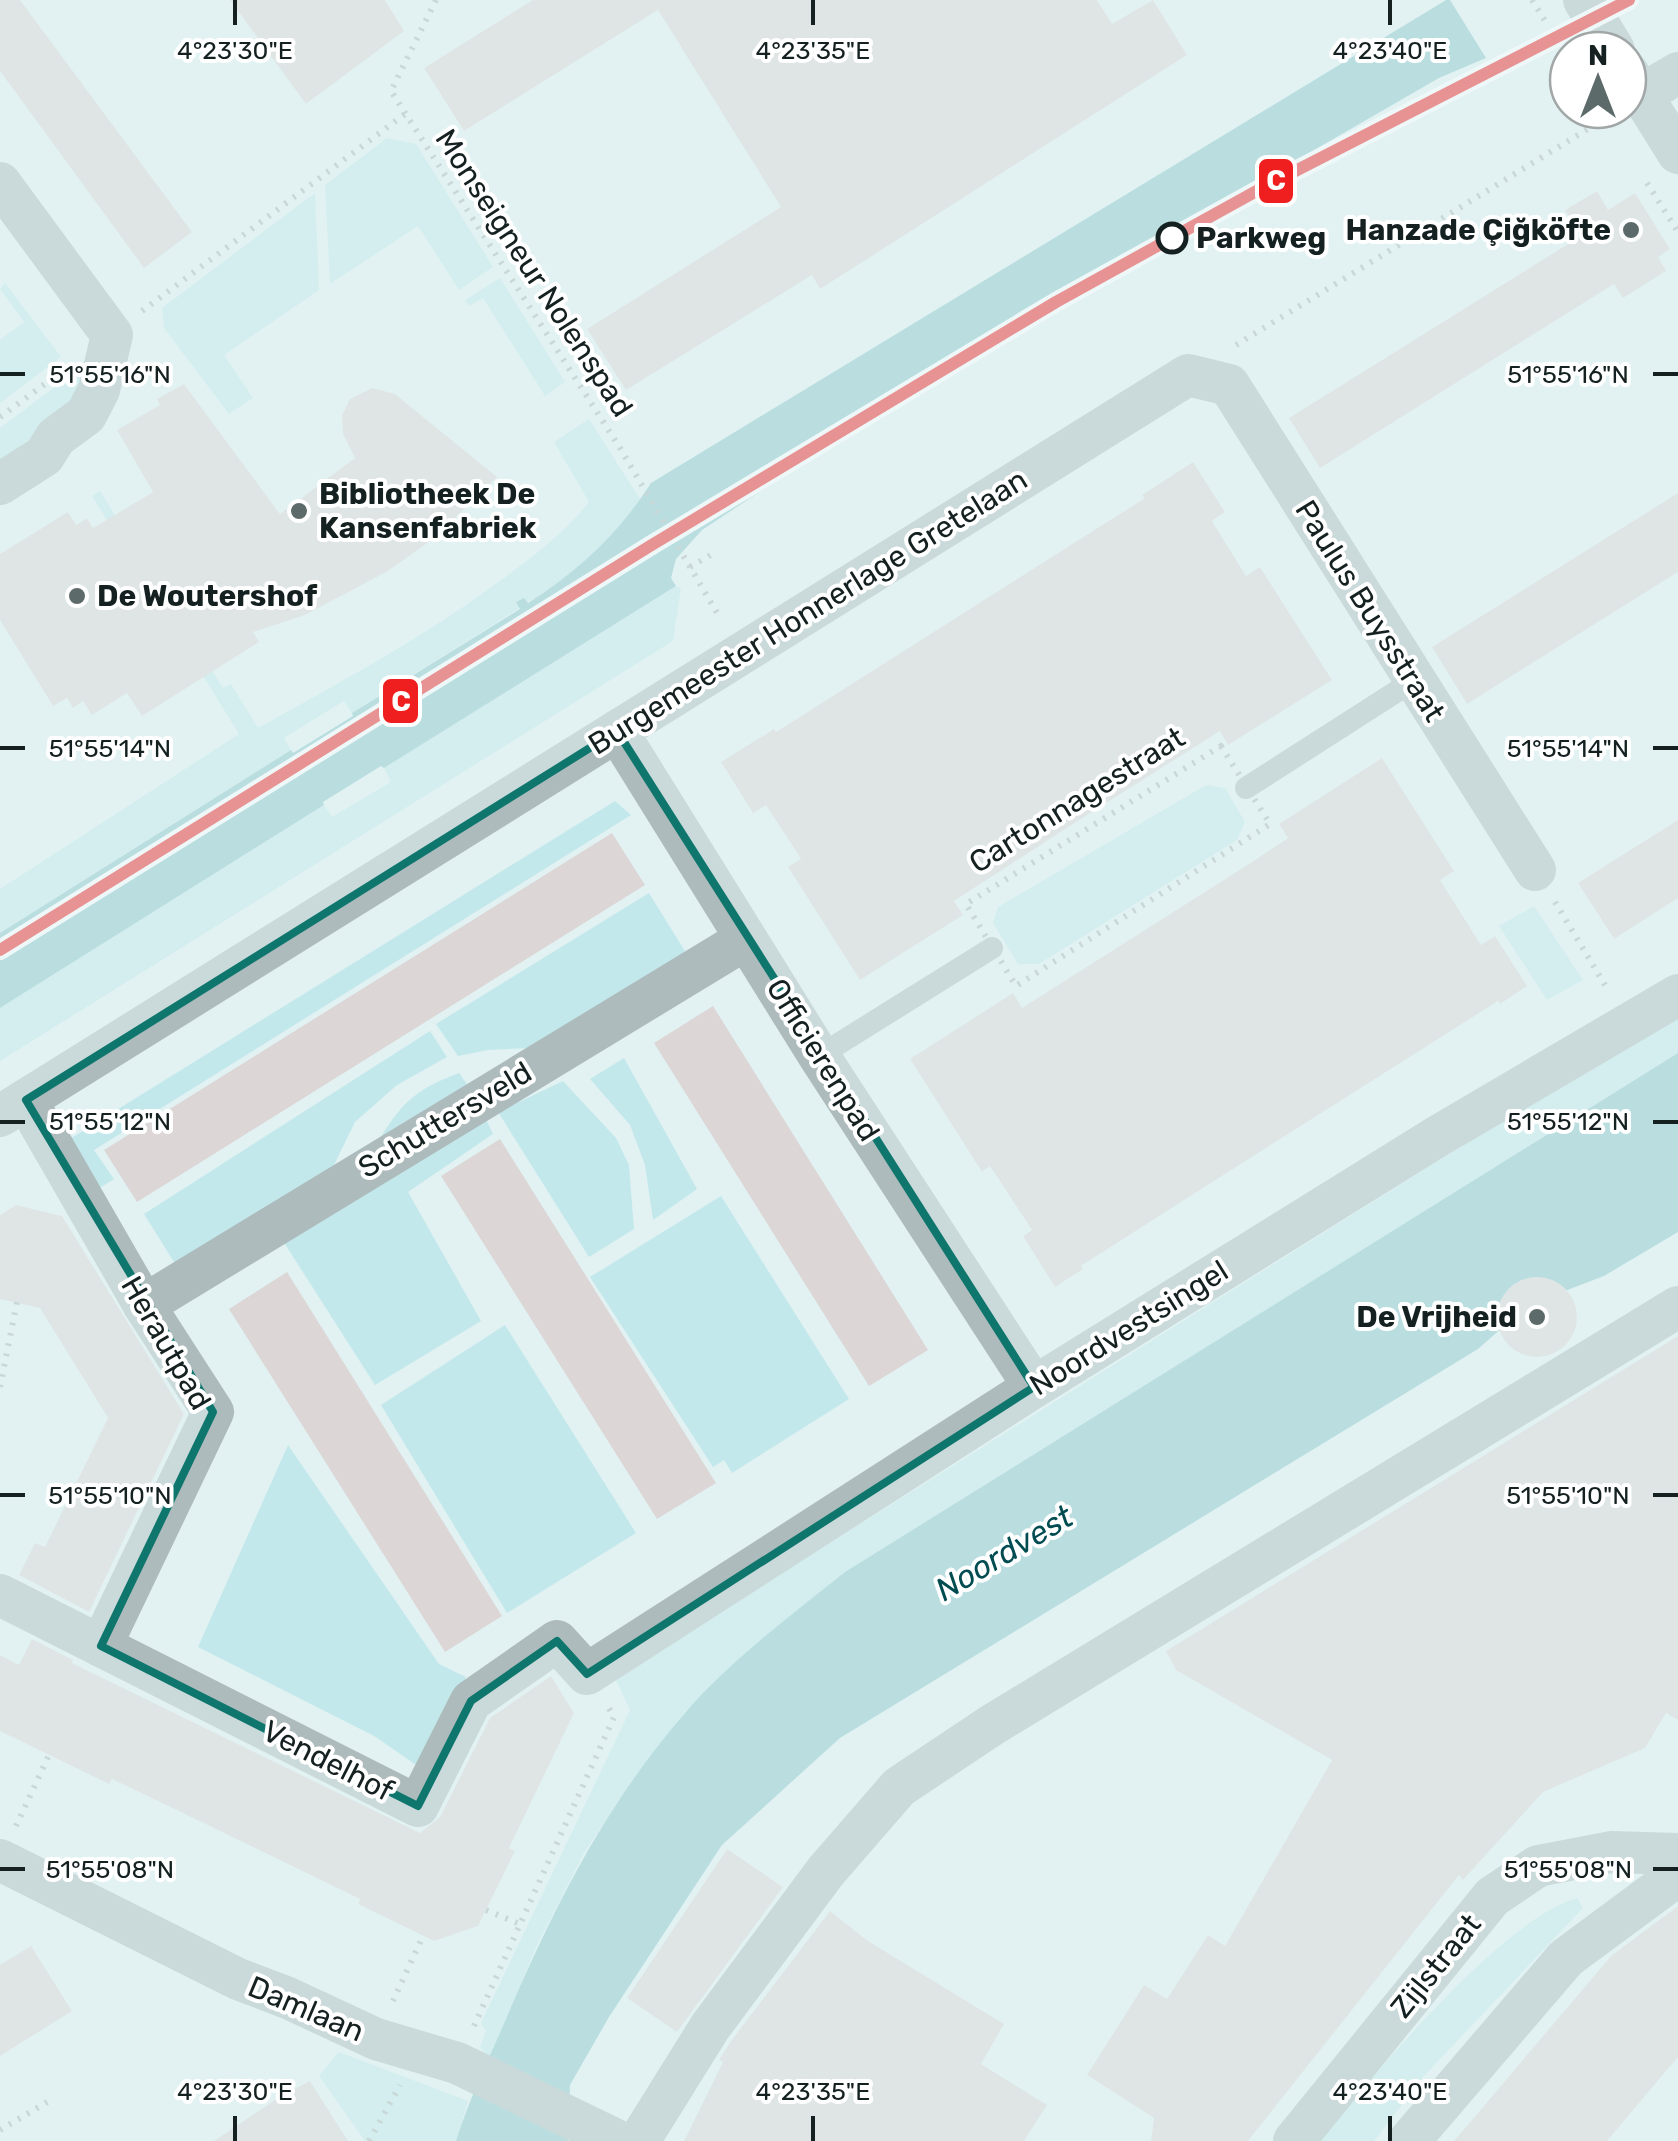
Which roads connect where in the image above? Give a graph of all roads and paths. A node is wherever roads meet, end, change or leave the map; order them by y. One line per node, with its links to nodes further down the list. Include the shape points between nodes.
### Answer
1 (436, 0): 6 (path, Monseigneur Nolenspad, via 391,91)
2 (1584, 0): 3 (street)
3 (1602, 30)
4 (1678, 73): 5 (street)
5 (1648, 85)
6 (405, 114): 11 (path); 16 (path, Monseigneur Nolenspad)
7 (1648, 116): 9 (street)
8 (1570, 130): 12 (path)
9 (1678, 153)
10 (0, 183): 11 (street)
11 (112, 335): 13 (path); 14 (street, via 86,415 56,437 44,456)
12 (1188, 375): 17 (street, Burgemeester Honnerlage Gretelaan); 18 (street, Paulus Buysstraat, via 1229,385)
13 (0, 418)
14 (0, 484)
15 (716, 552): 16 (path)
16 (689, 564): 17 (path, Monseigneur Nolenspad)
17 (741, 654): 19 (street, Burgemeester Honnerlage Gretelaan)
18 (1413, 681): 20 (lane); 21 (street, Paulus Buysstraat)
19 (616, 732): 22 (street, Officierenpad); 27 (street, Burgemeester Honnerlage Gretelaan)
20 (1246, 788): 23 (path, Cartonnagestraat, via 1270,824 1016,986); 23 (path, Cartonnagestraat, via 1221,746 966,904)
21 (1535, 870): 25 (path)
22 (746, 938): 26 (street, Officierenpad); 29 (street, Schuttersveld)
23 (992, 948): 26 (lane)
24 (1678, 994): 31 (street, Noordvestsingel)
25 (1612, 995)
26 (819, 1056): 31 (street, Officierenpad)
27 (13, 1108): 29 (street, Herautpad)
28 (17, 1302): 32 (path)
29 (144, 1304): 34 (street, Herautpad, via 213,1412)
30 (1678, 1307): 49 (street, via 898,1788 767,1949)
31 (1034, 1386): 35 (street, Noordvestsingel)
32 (0, 1387)
33 (0, 1595): 34 (street, Vendelhof)
34 (101, 1646): 35 (street, Vendelhof, via 418,1806 471,1701 557,1641)
35 (588, 1674): 41 (path, via 614,1717)
36 (49, 1755): 37 (path)
37 (4, 1851): 43 (street, Damlaan, via 238,1979)
38 (1678, 1854): 50 (street, Zijlstraat, via 1612,1852 1538,1866 1492,1897)
39 (1678, 1875): 51 (street, via 1566,1958)
40 (486, 1910): 41 (path)
41 (522, 1925): 44 (path)
42 (423, 1936): 43 (path)
43 (376, 2039): 44 (street, Damlaan)
44 (438, 2058): 47 (street, Damlaan); 48 (path)
45 (49, 2101): 46 (path)
46 (0, 2130)
47 (601, 2132)
48 (369, 2141)
49 (639, 2141)
50 (1294, 2141)
51 (1409, 2141)

